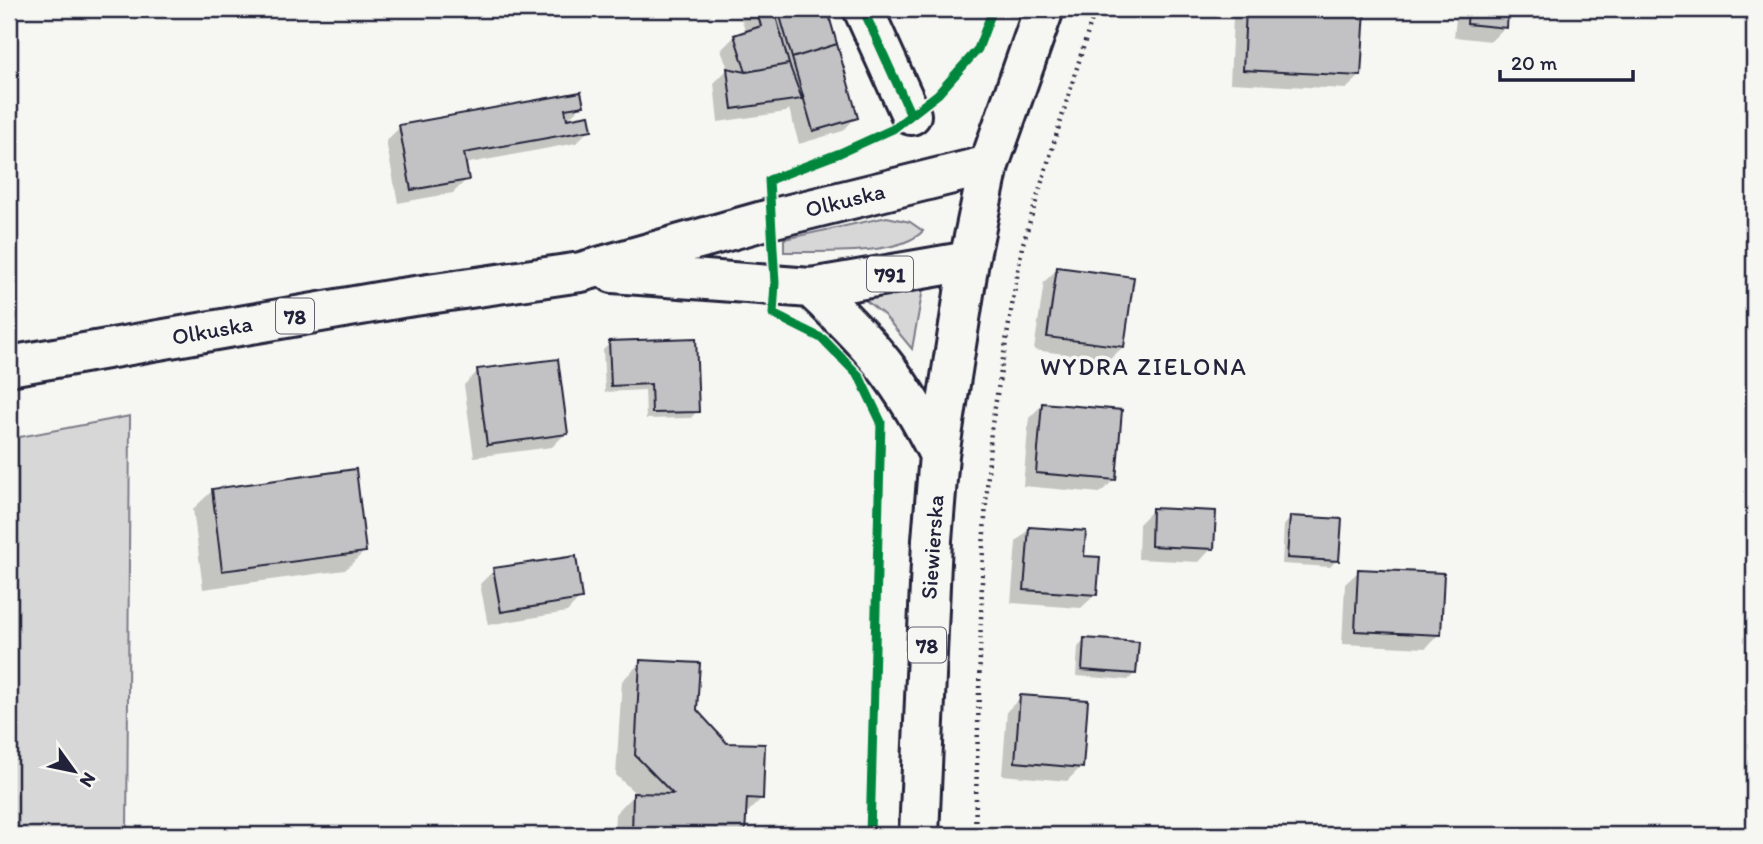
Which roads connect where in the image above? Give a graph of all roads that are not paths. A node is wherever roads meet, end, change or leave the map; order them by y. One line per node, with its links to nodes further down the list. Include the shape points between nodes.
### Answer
1 (863, 9): 3 (main road)
2 (1044, 9): 4 (main road)
3 (911, 116)
4 (989, 165): 5 (main road, 78); 6 (main road, Olkuska)
5 (969, 261): 7 (main road, Olkuska / 791); 9 (main road, Siewierska / 78)
6 (581, 272): 7 (main road, Olkuska / 78); 8 (main road, Olkuska / 78, via 401,298)
7 (811, 288): 9 (main road, via 880,357 914,405)
8 (9, 366)
9 (939, 455): 10 (main road, Siewierska / 78)
10 (919, 835)

